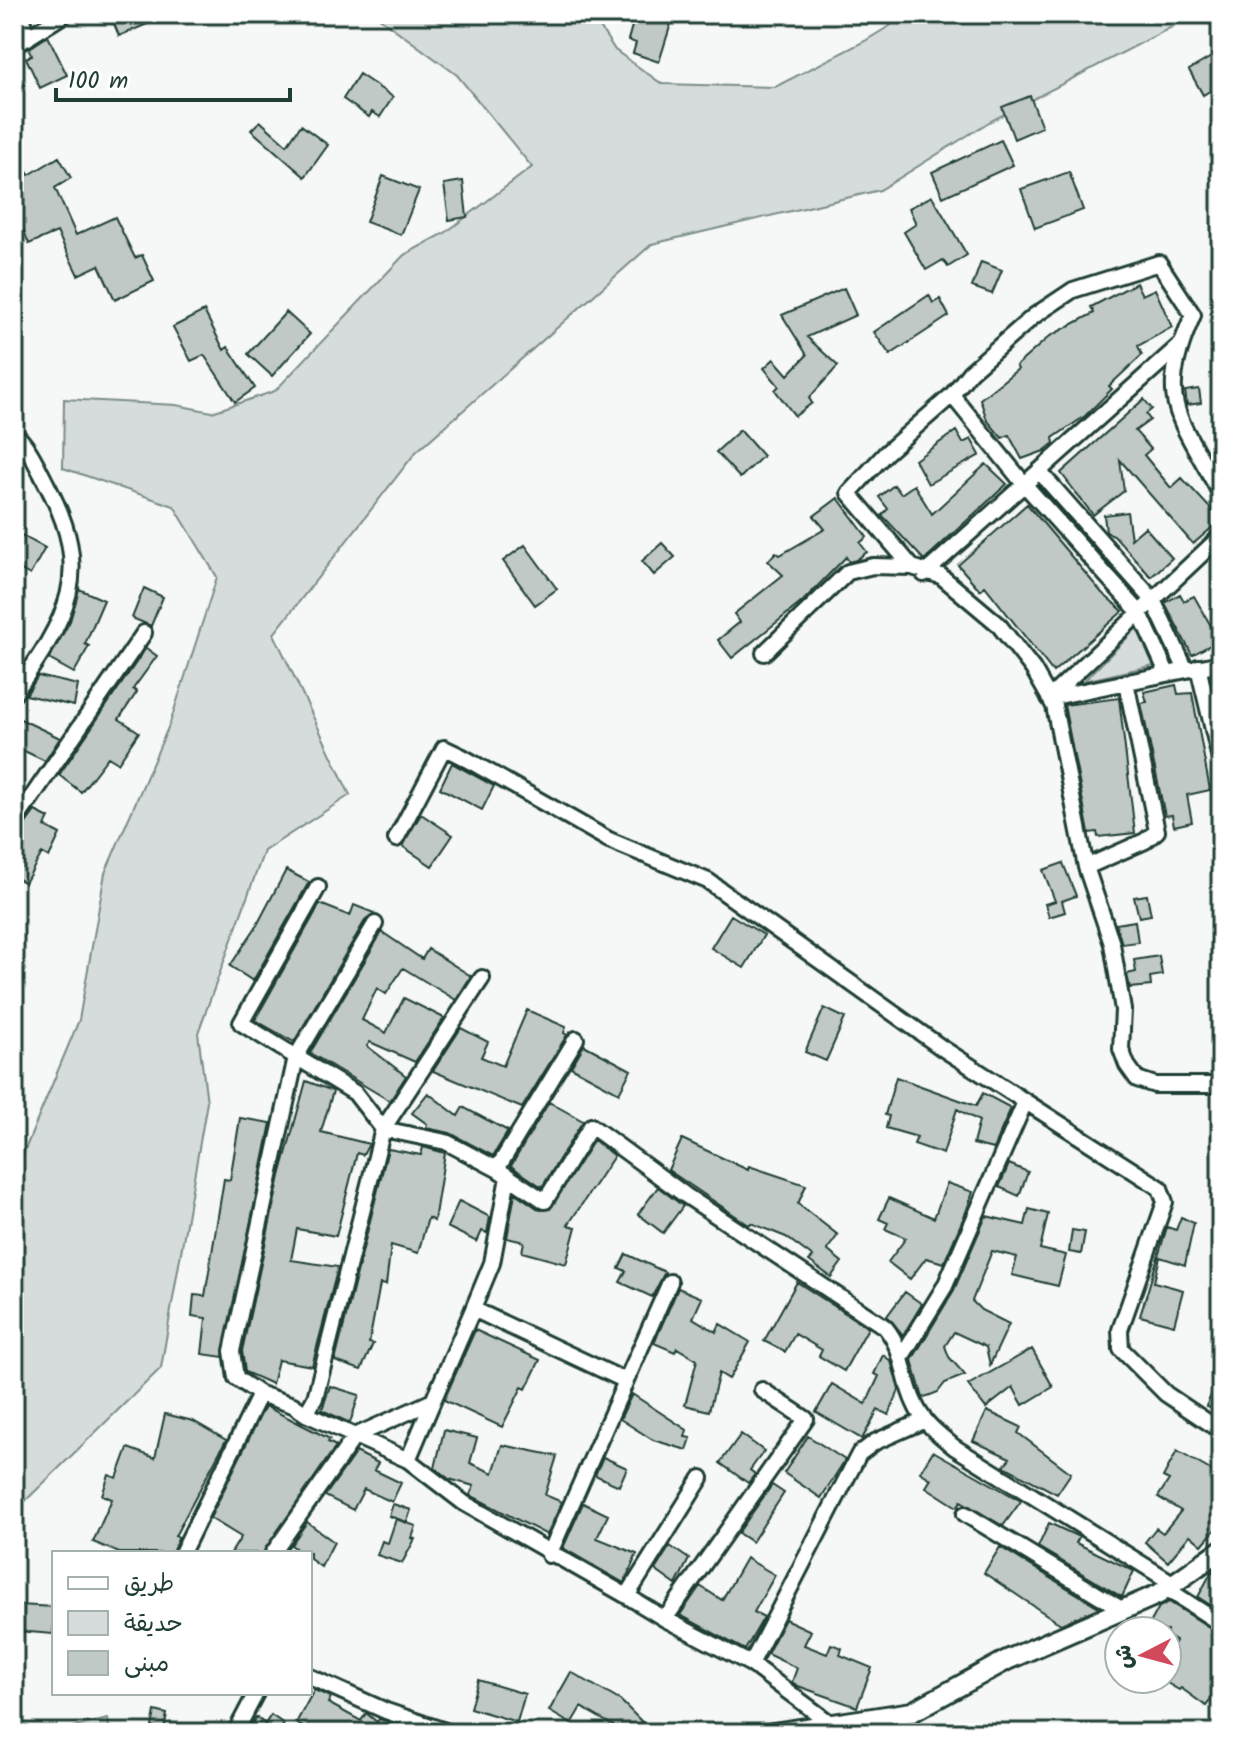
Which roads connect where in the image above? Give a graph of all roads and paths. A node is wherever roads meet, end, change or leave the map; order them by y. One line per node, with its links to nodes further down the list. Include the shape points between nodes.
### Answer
1 (20, 14): 3 (street)
2 (65, 14): 3 (street)
3 (28, 38): 4 (street)
4 (14, 46)
5 (1179, 346): 6 (street, via 1193,315 1159,263 1073,290 1034,316 970,372); 8 (street); 10 (street, via 1173,403)
6 (952, 395): 9 (street); 12 (street, via 849,493)
7 (14, 433): 21 (street, via 67,526 73,570 64,612)
8 (1039, 471): 9 (street); 13 (street)
9 (1024, 484): 12 (street); 14 (street)
10 (1221, 495)
11 (1221, 536): 13 (street)
12 (918, 570): 16 (street, via 873,566 848,572); 22 (street, via 941,576 998,624)
13 (1153, 600): 14 (street); 18 (street)
14 (1140, 613): 19 (street); 22 (street)
15 (144, 633): 24 (street)
16 (764, 653)
17 (1221, 663): 18 (street)
18 (1192, 668): 19 (street); 23 (street)
19 (1167, 673): 20 (street)
20 (1126, 682): 22 (street); 26 (street, via 1157,831)
21 (14, 694)
22 (1049, 698): 26 (street)
23 (1221, 763)
24 (14, 823)
25 (396, 839): 33 (street, via 444,748 609,840 708,881)
26 (1086, 867): 32 (street, via 1112,944 1123,1010 1121,1049 1132,1074 1155,1085)
27 (318, 887): 31 (street, via 241,1023)
28 (375, 924): 31 (street)
29 (482, 978): 34 (street)
30 (576, 1039): 35 (street)
31 (296, 1057): 34 (street, via 355,1093); 41 (street, via 232,1351 236,1378)
32 (1221, 1085)
33 (1025, 1102): 38 (street, via 945,1286); 45 (street, via 1163,1192 1165,1202 1120,1330 1121,1349 1166,1394)
34 (383, 1129): 35 (street, via 446,1142); 43 (street, via 315,1398)
35 (503, 1173): 37 (street, via 492,1263); 38 (street, via 545,1201 591,1126 885,1327)
36 (670, 1282): 39 (street)
37 (473, 1309): 39 (street); 42 (street)
38 (902, 1356): 44 (street, via 914,1404)
39 (626, 1381): 53 (street)
40 (762, 1390): 57 (street, via 806,1419)
41 (260, 1394): 43 (street); 51 (street)
42 (433, 1401): 46 (street); 47 (street)
43 (306, 1414): 46 (street)
44 (925, 1420): 54 (street, via 954,1447); 59 (street, via 859,1454)
45 (1221, 1431)
46 (355, 1436): 47 (street); 52 (street)
47 (408, 1460): 53 (street, via 464,1503)
48 (701, 1478): 55 (street)
49 (965, 1514): 56 (street)
50 (1221, 1550): 54 (street)
51 (183, 1551)
52 (274, 1551)
53 (549, 1555): 55 (street)
54 (1171, 1586): 56 (street); 58 (street)
55 (627, 1596): 57 (street)
56 (1123, 1610): 62 (street, via 1007,1660 912,1712)
57 (665, 1619): 59 (street)
58 (1221, 1624)
59 (751, 1664): 62 (street)
60 (312, 1678): 64 (street)
61 (255, 1695): 63 (street)
62 (830, 1723): 65 (street)
63 (235, 1733)
64 (451, 1733)
65 (773, 1733)

